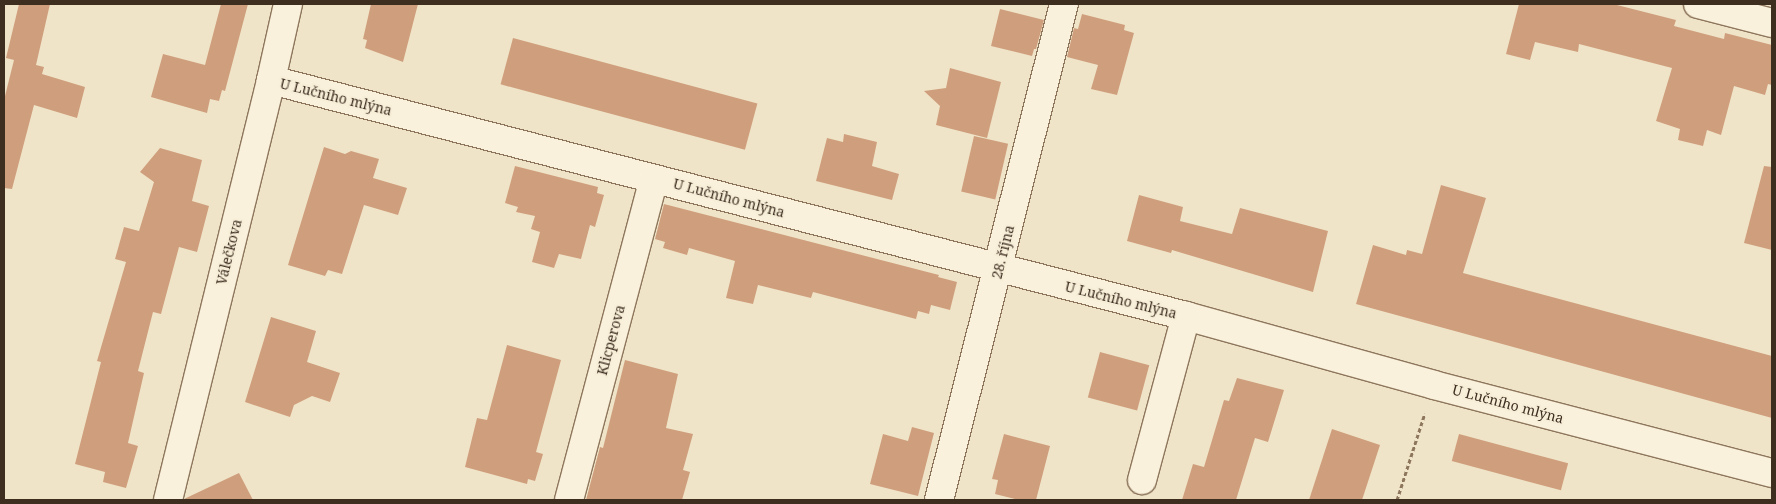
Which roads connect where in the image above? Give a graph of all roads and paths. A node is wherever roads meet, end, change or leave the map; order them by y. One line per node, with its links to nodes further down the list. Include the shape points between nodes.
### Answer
1 (288, 4): 5 (street, Válečkova)
2 (1064, 4): 7 (street, 28. října)
3 (1698, 4): 4 (street)
4 (1772, 23)
5 (271, 80): 6 (street, U Lučního mlýna); 12 (street, Válečkova)
6 (654, 179): 7 (street, U Lučního mlýna); 13 (street, Klicperova)
7 (999, 269): 8 (street, U Lučního mlýna); 14 (street, 28. října)
8 (1186, 316): 9 (street, U Lučního mlýna); 11 (street, U Lučního mlýna)
9 (1434, 385): 10 (street, U Lučního mlýna); 15 (path)
10 (1772, 473)
11 (1142, 480)
12 (168, 500)
13 (569, 500)
14 (939, 500)
15 (1397, 500)

